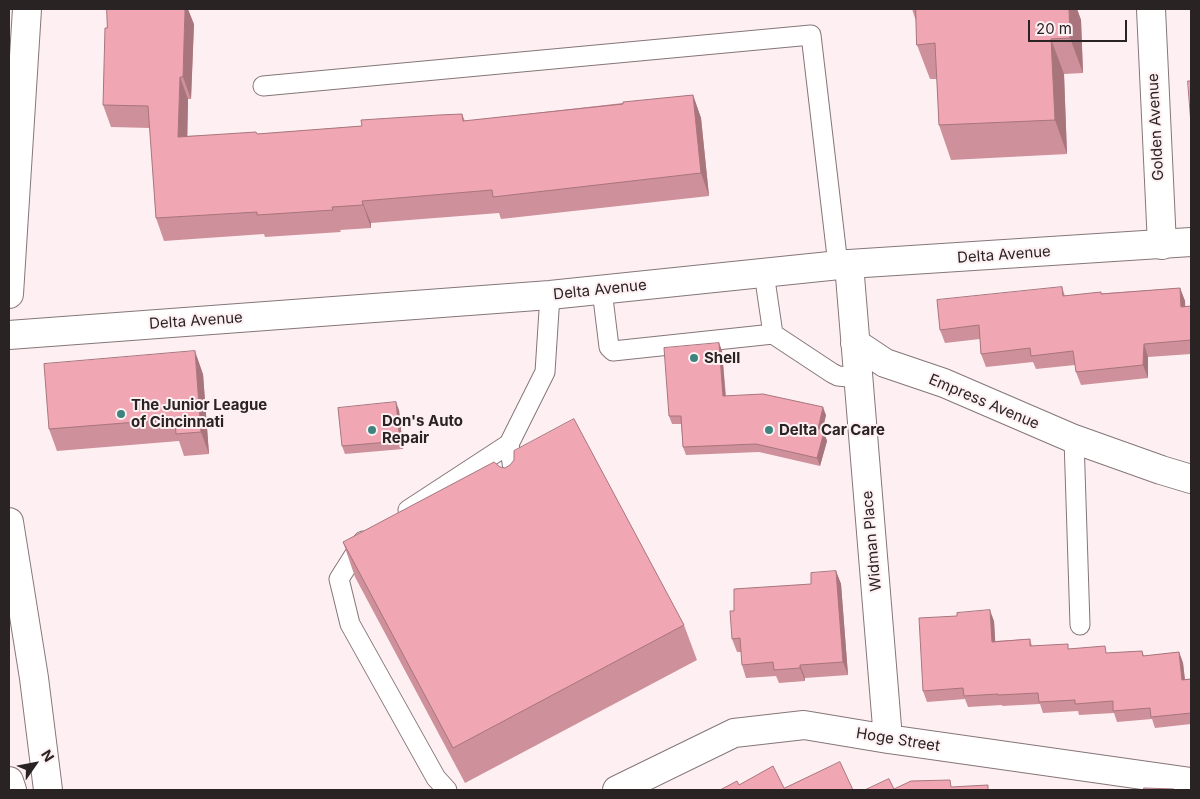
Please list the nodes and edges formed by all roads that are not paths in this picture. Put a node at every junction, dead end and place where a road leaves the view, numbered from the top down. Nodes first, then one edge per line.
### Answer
1 (27, 9) edge
2 (1150, 9) edge
3 (263, 86) dead end
4 (1191, 242) edge
5 (1162, 245) junction
6 (843, 265) junction
7 (764, 273) junction
8 (602, 290) junction
9 (9, 294) edge
10 (550, 295) junction
11 (773, 334) junction
12 (9, 335) edge
13 (855, 343) junction
14 (858, 378) junction
15 (1074, 439) junction
16 (509, 444) junction
17 (1191, 479) edge
18 (516, 491) edge
19 (396, 518) edge
20 (9, 522) edge
21 (380, 529) edge
22 (1080, 625) dead end
23 (888, 739) junction
24 (9, 781) edge
25 (1191, 782) edge
26 (12, 790) edge
27 (48, 790) edge
28 (447, 790) edge
29 (617, 790) edge

1 - 9 main road
2 - 5 main road, Golden Avenue
3 - 6 lane
4 - 5 main road, Delta Avenue
5 - 6 main road, Delta Avenue
6 - 7 main road, Delta Avenue
6 - 13 main road
7 - 8 main road, Delta Avenue
7 - 11 lane
8 - 10 main road, Delta Avenue
8 - 11 lane
10 - 12 main road, Delta Avenue
10 - 16 lane
11 - 14 lane
13 - 14 main road, Widman Place
13 - 15 main road, Empress Avenue
14 - 23 main road, Widman Place
15 - 17 main road, Empress Avenue
15 - 22 lane
16 - 18 lane
16 - 19 lane
20 - 27 main road
21 - 28 lane
23 - 25 main road, Hoge Street
23 - 29 main road, Hoge Street
24 - 26 main road

